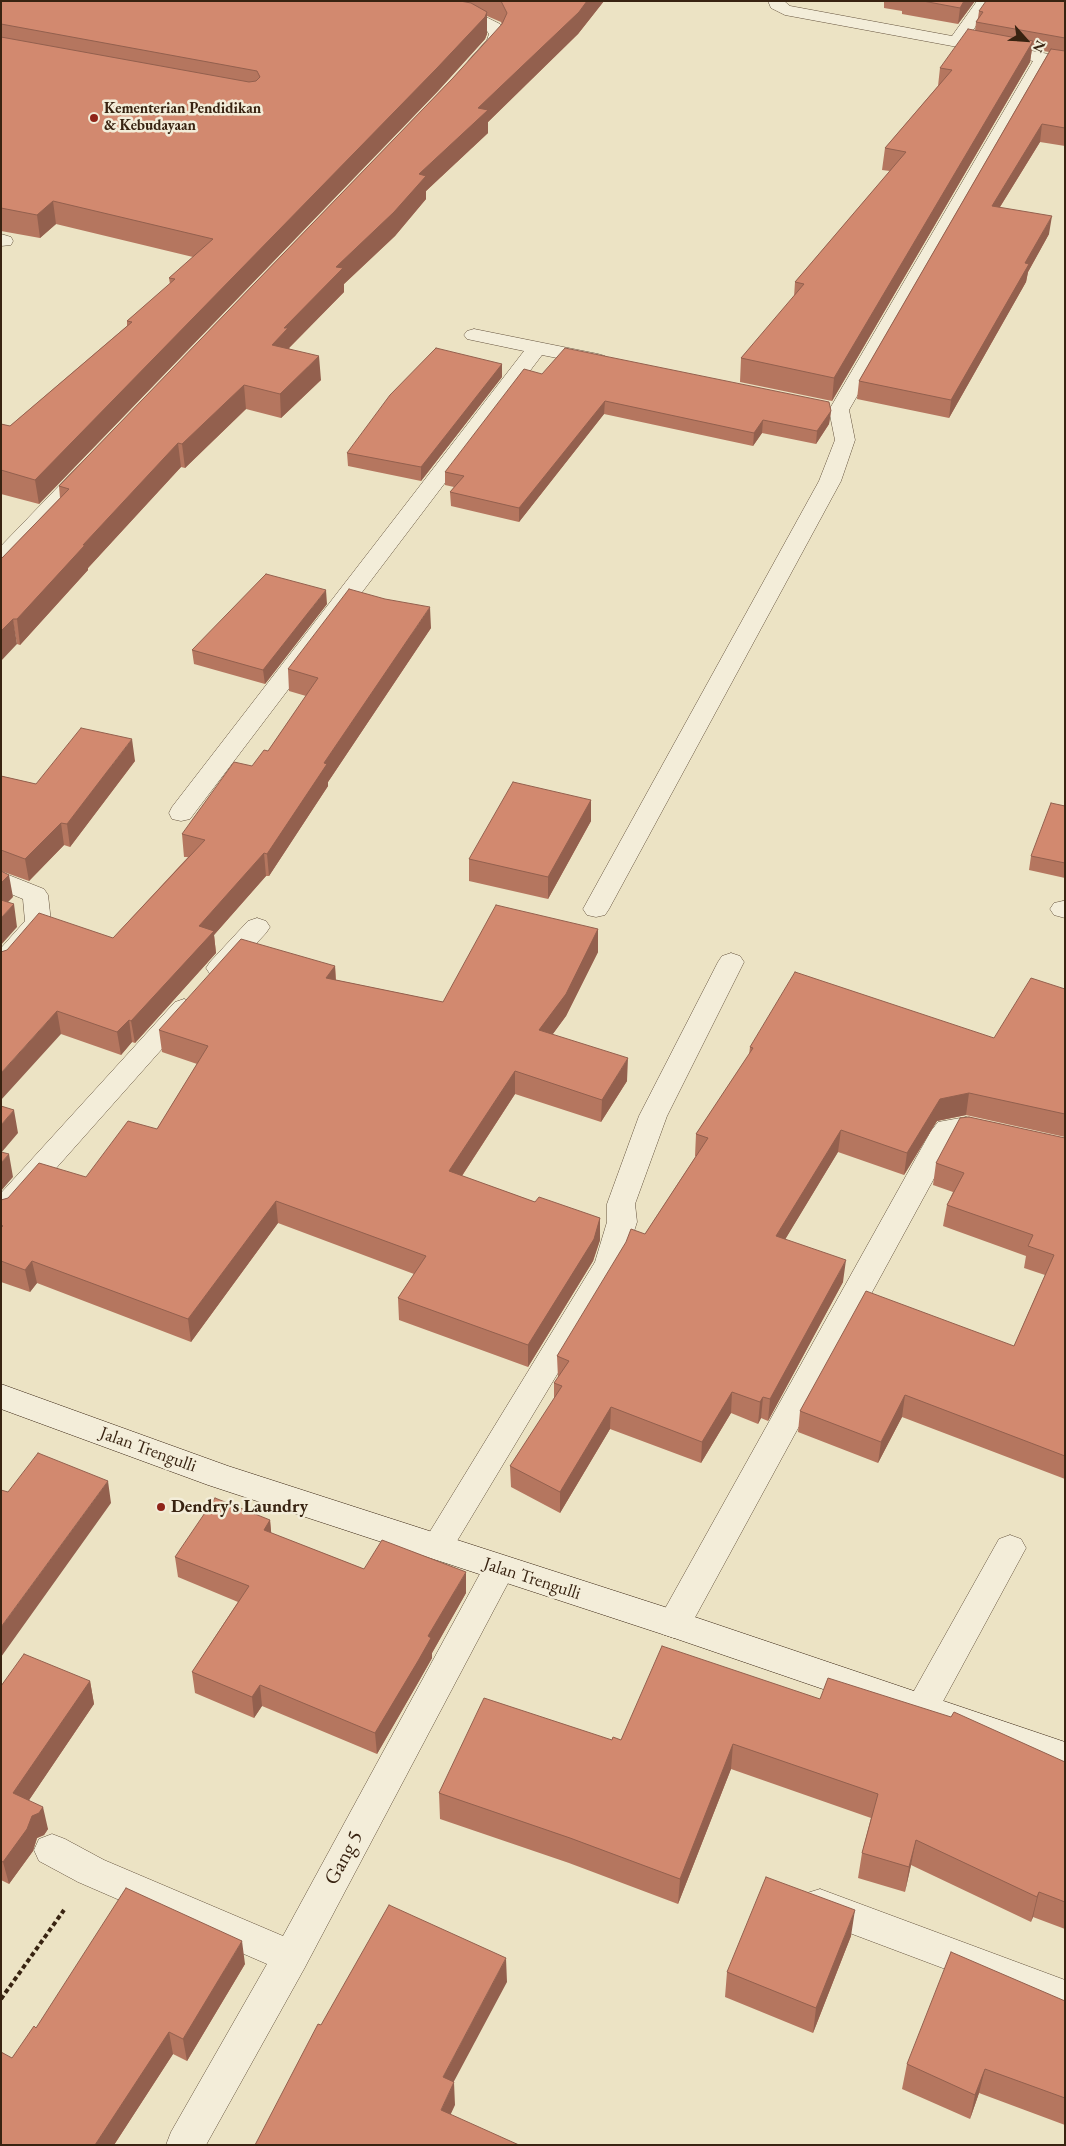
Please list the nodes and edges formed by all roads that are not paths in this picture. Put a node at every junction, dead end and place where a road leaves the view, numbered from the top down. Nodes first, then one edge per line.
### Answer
1 (776, 1) edge
2 (985, 1) edge
3 (438, 13) edge
4 (956, 43) junction
5 (1043, 58) junction
6 (1065, 62) edge
7 (463, 77) edge
8 (474, 335) dead end
9 (538, 347) junction
10 (612, 363) edge
11 (97, 460) edge
12 (1, 559) edge
13 (181, 813) dead end
14 (1, 880) edge
15 (596, 909) dead end
16 (257, 927) dead end
17 (731, 962) dead end
18 (1, 965) edge
19 (1065, 1149) edge
20 (1, 1212) edge
21 (1, 1396) edge
22 (437, 1547) junction
23 (1010, 1548) dead end
24 (500, 1568) junction
25 (674, 1624) junction
26 (922, 1708) junction
27 (1065, 1757) edge
28 (52, 1850) dead end
29 (792, 1895) edge
30 (291, 1957) junction
31 (1065, 1997) edge
32 (184, 2145) edge

1 - 4 street
2 - 4 street
3 - 7 street
4 - 5 street
5 - 6 street
5 - 15 street
8 - 9 street
9 - 10 street
9 - 13 street
11 - 12 street
14 - 18 street
16 - 20 street
17 - 22 street
19 - 25 street
21 - 22 street, Jalan Trengulli
22 - 24 street, Jalan Trengulli
23 - 26 street
24 - 25 street, Jalan Trengulli
24 - 30 street, Gang 5
25 - 26 street, Jalan Trengulli
26 - 27 street, Jalan Trengulli
28 - 30 street
29 - 31 street
30 - 32 street, Gang 5

